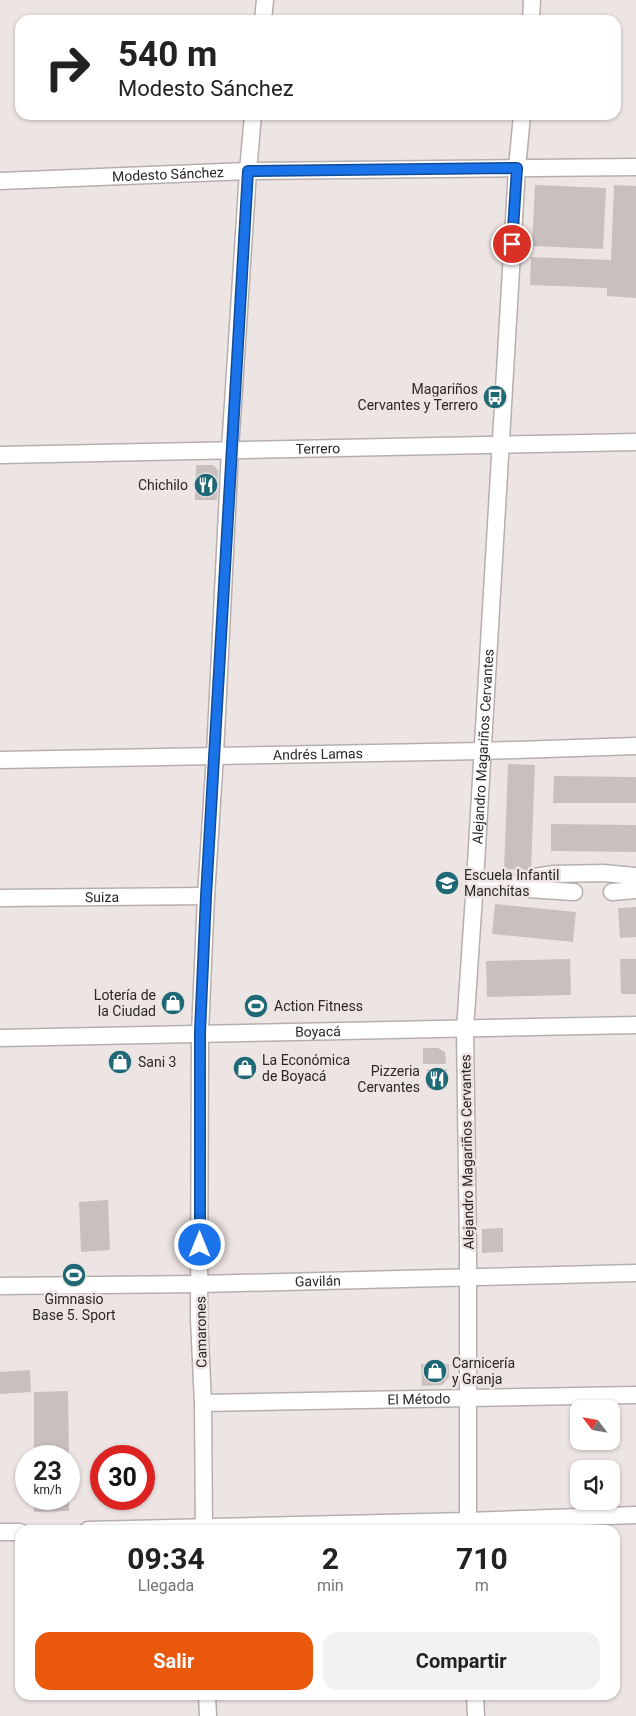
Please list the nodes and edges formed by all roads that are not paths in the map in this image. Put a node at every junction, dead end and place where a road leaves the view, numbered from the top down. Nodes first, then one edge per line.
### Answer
1 (264, 0) edge
2 (532, 0) edge
3 (262, 15) edge
4 (530, 15) edge
5 (253, 120) edge
6 (522, 120) edge
7 (636, 167) edge
8 (517, 168) junction
9 (248, 171) junction
10 (0, 181) edge
11 (636, 442) edge
12 (501, 446) junction
13 (230, 450) junction
14 (0, 456) edge
15 (636, 746) edge
16 (482, 751) junction
17 (215, 755) junction
18 (0, 760) edge
19 (636, 876) edge
20 (475, 881) junction
21 (515, 885) junction
22 (636, 890) edge
23 (574, 892) dead end
24 (612, 892) dead end
25 (206, 896) junction
26 (0, 898) edge
27 (636, 1025) edge
28 (465, 1030) junction
29 (200, 1032) junction
30 (0, 1038) edge
31 (636, 1273) edge
32 (468, 1278) junction
33 (200, 1284) junction
34 (0, 1286) edge
35 (636, 1395) edge
36 (468, 1397) junction
37 (203, 1403) junction
38 (636, 1515) edge
39 (204, 1525) edge
40 (468, 1525) edge
41 (483, 1525) edge
42 (0, 1532) edge
43 (15, 1532) edge
44 (207, 1700) edge
45 (475, 1700) edge
46 (208, 1716) edge
47 (476, 1716) edge

1 - 3 street
2 - 4 street
5 - 9 street, Camarones
6 - 8 street, Alejandro Magariños Cervantes
7 - 8 street, Modesto Sánchez
8 - 9 street, Modesto Sánchez
8 - 12 street, Alejandro Magariños Cervantes
9 - 10 street, Modesto Sánchez
9 - 13 street, Camarones
11 - 12 street, Terrero
12 - 13 street, Terrero
12 - 16 street, Alejandro Magariños Cervantes
13 - 14 street, Terrero
13 - 17 street, Camarones
15 - 16 street, Andrés Lamas
16 - 17 street, Andrés Lamas
16 - 20 street, Alejandro Magariños Cervantes
17 - 18 street, Andrés Lamas
17 - 25 street, Camarones
19 - 21 street
20 - 21 street
20 - 28 street, Alejandro Magariños Cervantes
21 - 23 street
22 - 24 street
25 - 26 street, Suiza
25 - 29 street, Camarones
27 - 28 street, Boyacá
28 - 29 street, Boyacá
28 - 32 street, Alejandro Magariños Cervantes
29 - 30 street, Boyacá
29 - 33 street, Camarones
31 - 32 street, Gavilán
32 - 33 street, Gavilán
32 - 36 street, Alejandro Magariños Cervantes
33 - 34 street, Gavilán
33 - 37 street, Camarones
35 - 36 street, El Método
36 - 37 street, El Método
36 - 40 street, Alejandro Magariños Cervantes
37 - 39 street, Camarones
38 - 41 street
42 - 43 street
44 - 46 street
45 - 47 street

